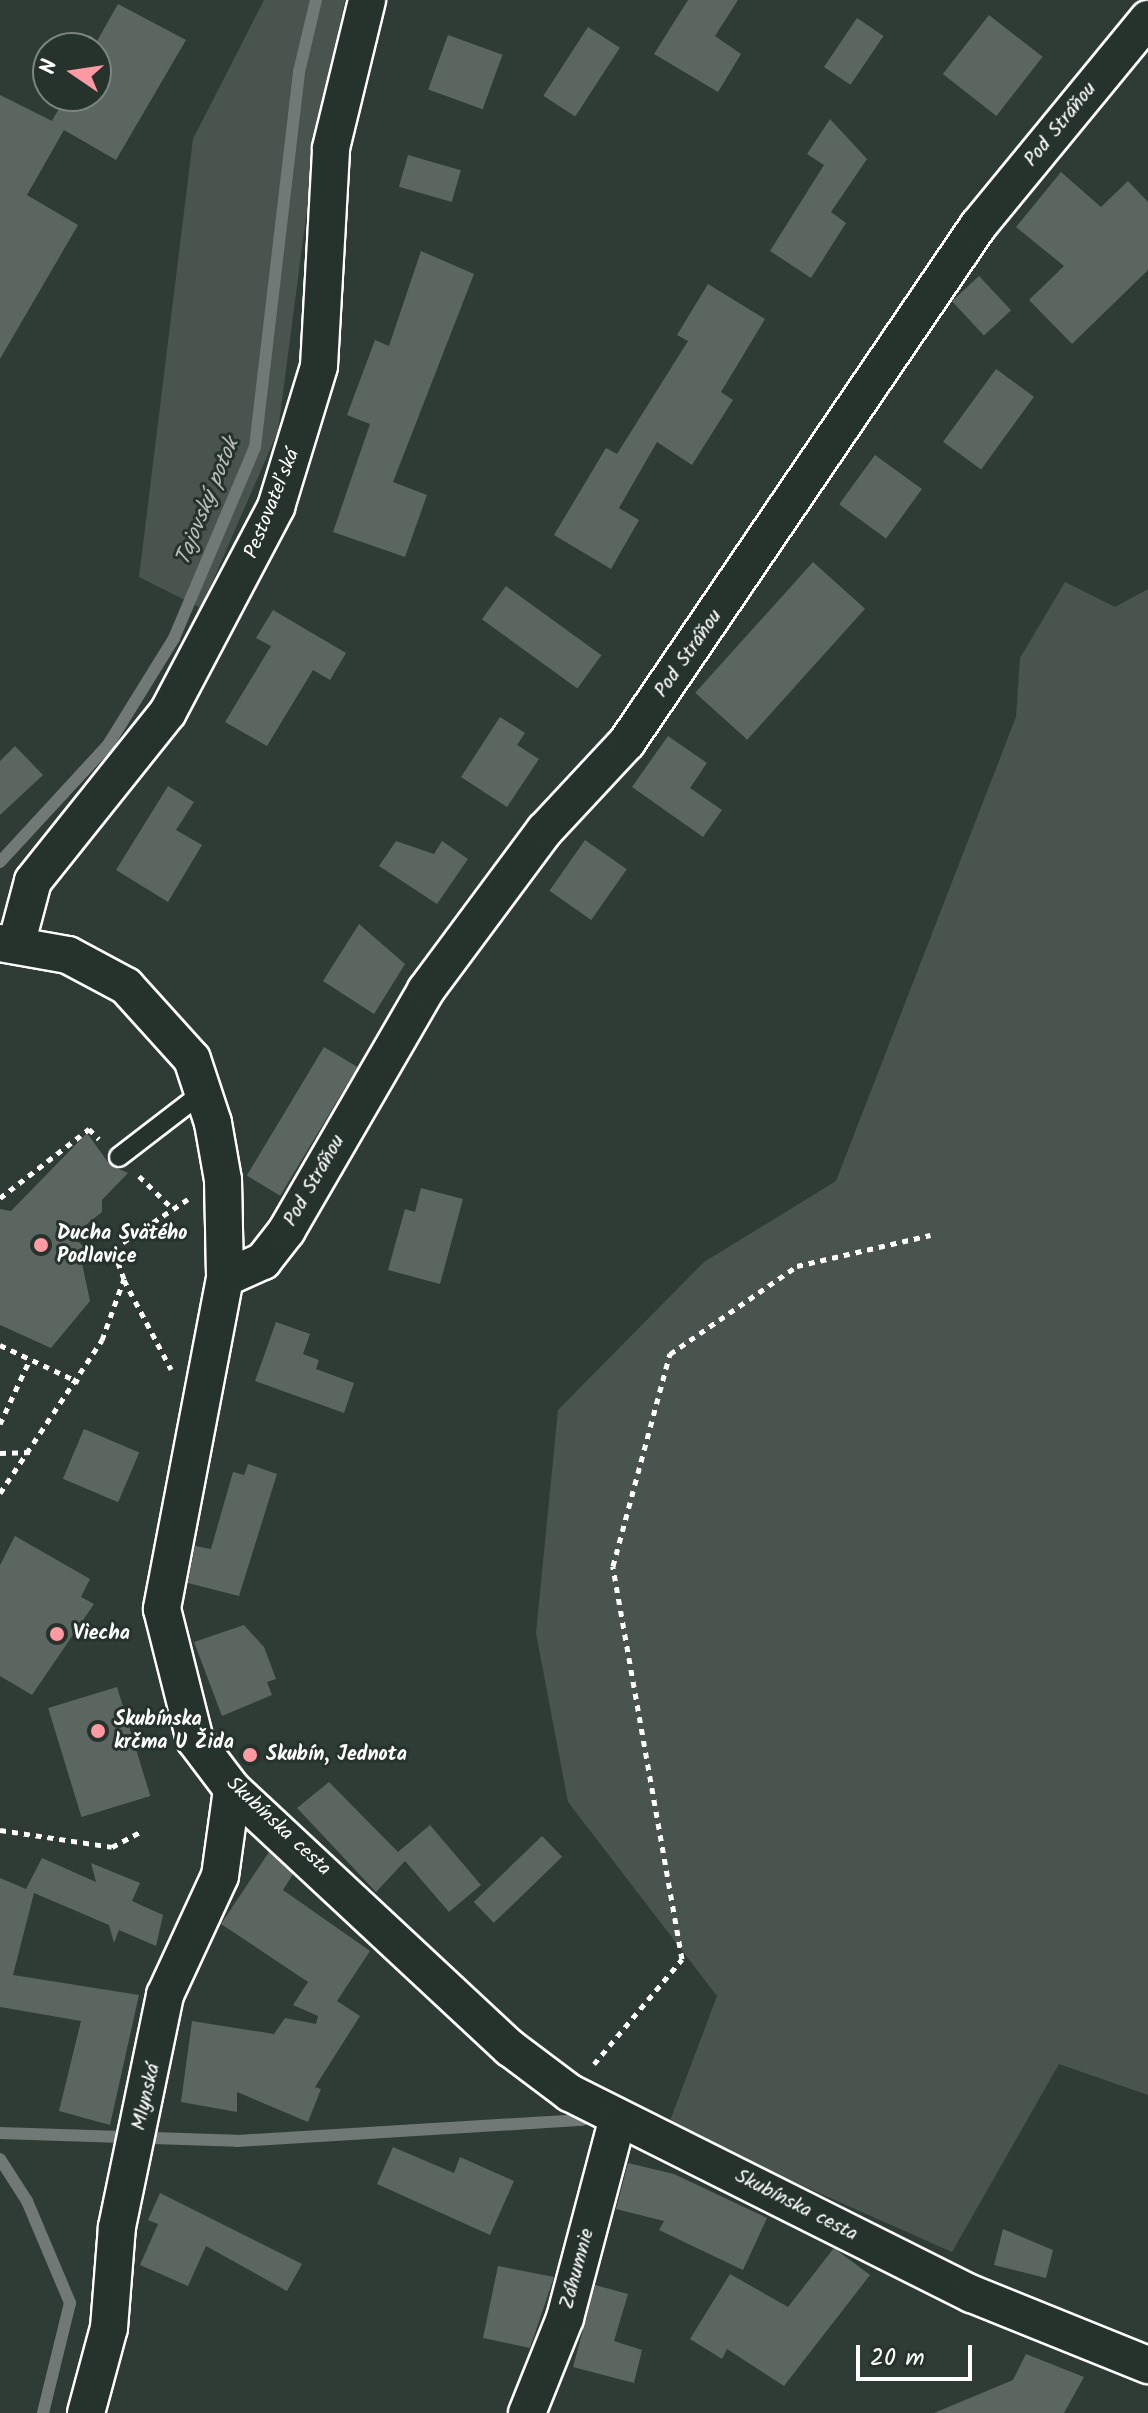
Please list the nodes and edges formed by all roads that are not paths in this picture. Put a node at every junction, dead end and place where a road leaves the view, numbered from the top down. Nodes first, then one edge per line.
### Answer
1 (367, 0) edge
2 (1148, 19) edge
3 (8, 944) edge
4 (202, 1093) junction
5 (119, 1157) road end
6 (225, 1278) junction
7 (232, 1789) junction
8 (617, 2121) junction
9 (1148, 2365) edge
10 (86, 2413) edge
11 (527, 2413) edge

1 - 3 street, Pestovateľská
2 - 6 street, Pod Stráňou
3 - 4 street, Skubínska cesta
4 - 5 lane
4 - 6 street, Skubínska cesta
6 - 7 street, Skubínska cesta
7 - 8 street, Skubínska cesta
7 - 10 street, Mlynská
8 - 9 street, Skubínska cesta
8 - 11 street, Záhumnie

